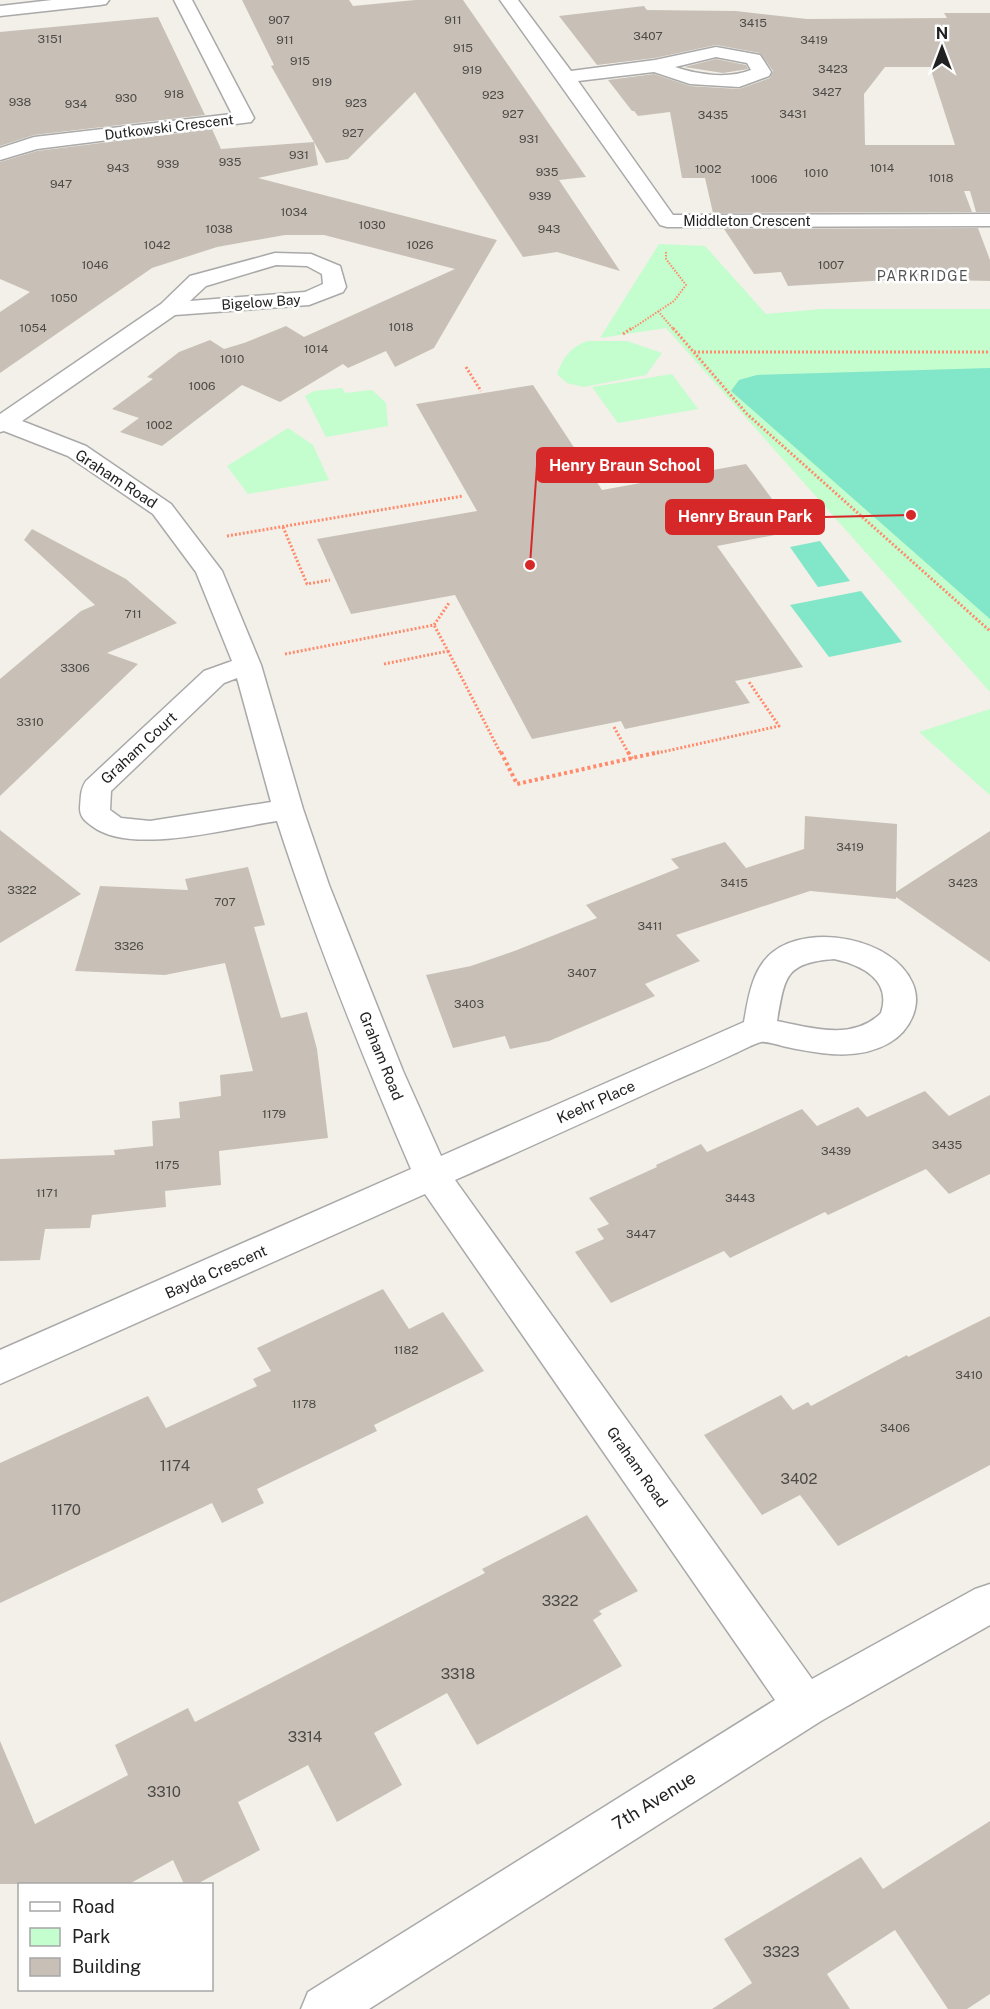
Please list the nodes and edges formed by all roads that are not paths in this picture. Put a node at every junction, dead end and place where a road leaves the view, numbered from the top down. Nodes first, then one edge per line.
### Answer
1 (100, 0) edge
2 (183, 0) edge
3 (509, 0) edge
4 (0, 11) edge
5 (655, 66) dead end
6 (566, 77) junction
7 (0, 154) edge
8 (990, 220) edge
9 (169, 309) junction
10 (1, 422) edge
11 (246, 663) junction
12 (288, 809) junction
13 (759, 1029) dead end
14 (432, 1175) junction
15 (0, 1368) edge
16 (990, 1603) edge
17 (805, 1706) junction
18 (325, 2009) edge

1 - 4 street
2 - 7 street, Dutkowski Crescent
3 - 6 street, Middleton Crescent
5 - 6 street
6 - 8 street, Middleton Crescent
9 - 9 street, Bigelow Bay
9 - 10 street, Bigelow Bay
10 - 11 street, Graham Road
11 - 12 street, Graham Road
11 - 12 street, Graham Court
12 - 14 street, Graham Road
13 - 14 street, Keehr Place
14 - 15 street, Bayda Crescent
14 - 17 street, Graham Road
16 - 17 street, 7th Avenue
17 - 18 street, 7th Avenue

